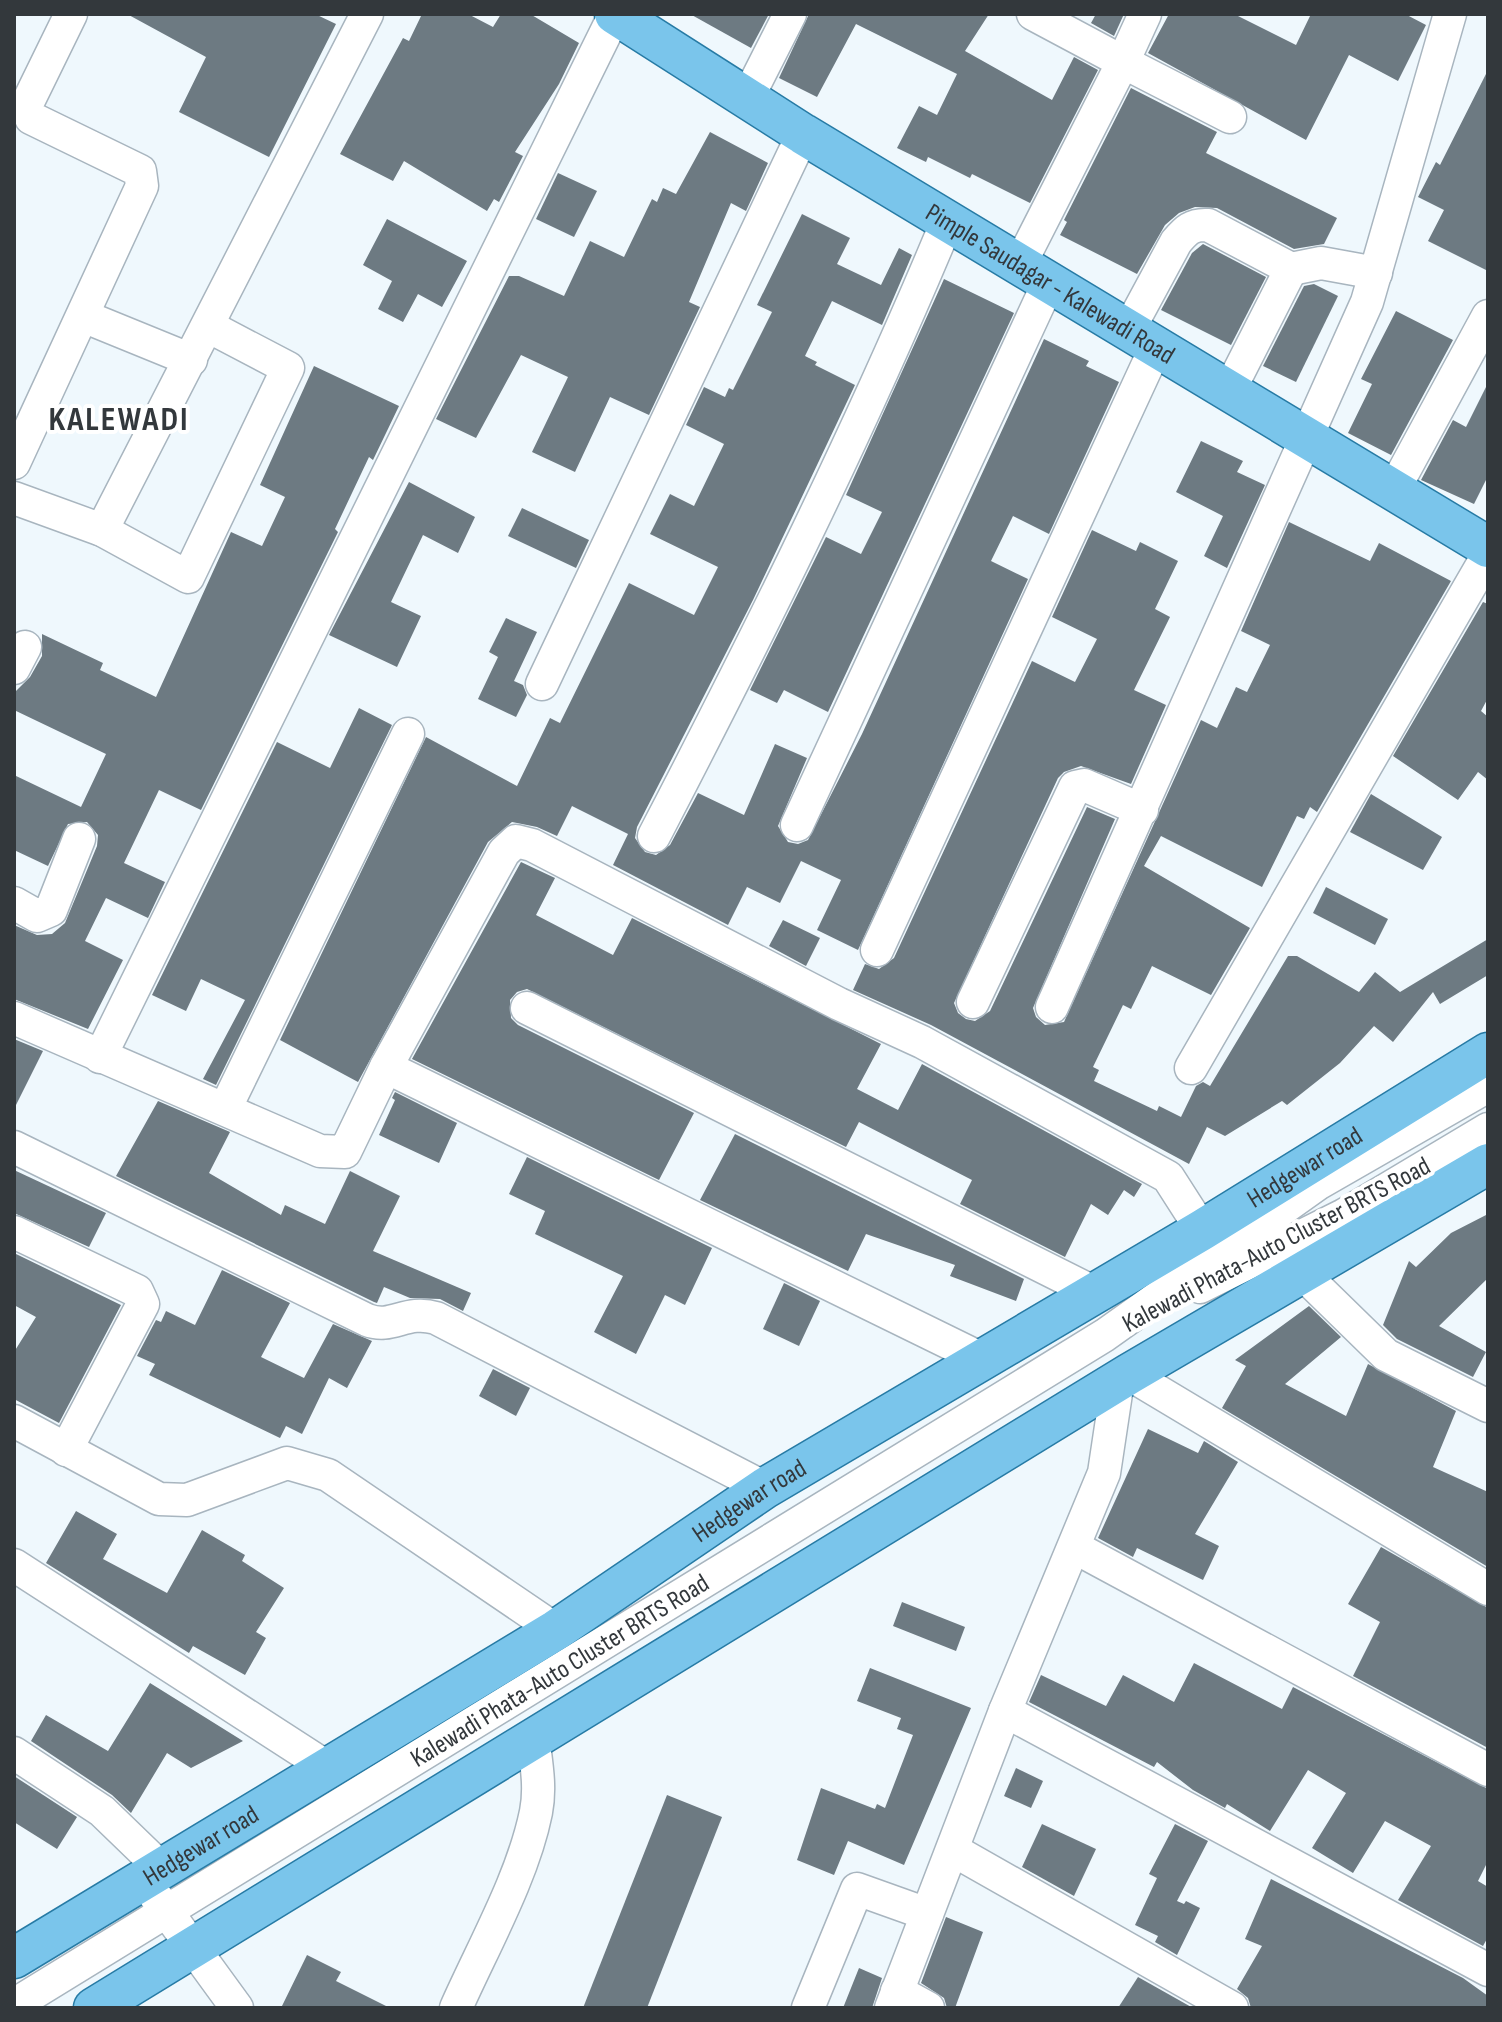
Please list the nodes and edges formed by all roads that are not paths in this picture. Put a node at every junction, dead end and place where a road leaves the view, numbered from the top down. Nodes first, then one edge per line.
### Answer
1 (71, 14) edge
2 (367, 14) edge
3 (615, 14) edge
4 (790, 14) edge
5 (1033, 14) edge
6 (1145, 14) edge
7 (1450, 14) edge
8 (1123, 62) junction
9 (748, 97) junction
10 (1230, 117) dead end
11 (803, 134) junction
12 (947, 222) junction
13 (1291, 269) junction
14 (1376, 273) junction
15 (1034, 275) junction
16 (83, 316) junction
17 (1488, 316) edge
18 (210, 322) junction
19 (1141, 340) junction
20 (191, 360) junction
21 (1228, 393) junction
22 (1306, 440) junction
23 (14, 463) edge
24 (1393, 491) junction
25 (14, 498) edge
26 (102, 530) junction
27 (1488, 547) edge
28 (1488, 555) edge
29 (542, 684) dead end
30 (408, 734) dead end
31 (1142, 810) junction
32 (797, 825) dead end
33 (654, 836) dead end
34 (79, 839) dead end
35 (14, 903) edge
36 (877, 950) dead end
37 (973, 1002) dead end
38 (1052, 1007) dead end
39 (527, 1008) dead end
40 (14, 1018) edge
41 (1488, 1053) edge
42 (100, 1057) junction
43 (386, 1067) junction
44 (1191, 1068) dead end
45 (1488, 1086) edge
46 (225, 1109) junction
47 (1488, 1129) edge
48 (14, 1147) edge
49 (1488, 1164) edge
50 (1202, 1230) junction
51 (14, 1232) edge
52 (1300, 1271) junction
53 (1095, 1293) junction
54 (1105, 1335) junction
55 (980, 1358) junction
56 (1124, 1377) junction
57 (1488, 1406) edge
58 (14, 1421) edge
59 (66, 1450) junction
60 (765, 1488) junction
61 (1076, 1548) junction
62 (14, 1565) edge
63 (1488, 1589) edge
64 (556, 1630) junction
65 (1005, 1711) junction
66 (533, 1737) junction
67 (14, 1753) edge
68 (328, 1768) junction
69 (1488, 1770) edge
70 (953, 1850) junction
71 (158, 1887) junction
72 (927, 1914) junction
73 (192, 1949) junction
74 (14, 1958) edge
75 (1488, 1970) edge
76 (894, 1999) edge
77 (14, 2005) edge
78 (94, 2008) edge
79 (237, 2008) edge
80 (456, 2008) edge
81 (808, 2008) edge
82 (928, 2008) edge
83 (1232, 2008) edge

1 - 16 street
2 - 18 street
3 - 9 main road, Pimple Saudagar - Kalewadi Road
3 - 42 street
4 - 9 street
5 - 8 street
6 - 8 street
7 - 14 street
8 - 10 street
8 - 15 street
9 - 11 main road, Pimple Saudagar - Kalewadi Road
11 - 12 main road, Pimple Saudagar - Kalewadi Road
11 - 29 street
12 - 15 main road, Pimple Saudagar - Kalewadi Road
12 - 33 street
13 - 14 street
13 - 19 street
13 - 21 street
14 - 22 street
15 - 19 main road, Pimple Saudagar - Kalewadi Road
15 - 32 street
16 - 20 street
16 - 23 street
17 - 24 street
18 - 20 street
18 - 26 street
19 - 21 main road, Pimple Saudagar - Kalewadi Road
19 - 36 street
20 - 26 street
21 - 22 main road, Pimple Saudagar - Kalewadi Road
22 - 24 main road, Pimple Saudagar - Kalewadi Road
22 - 31 street
24 - 27 main road, Pimple Saudagar - Kalewadi Road
25 - 26 street
28 - 44 street
30 - 46 street
31 - 37 street
31 - 38 street
34 - 35 street
39 - 53 street
40 - 42 street
41 - 50 main road, Hedgewar road
42 - 46 street
43 - 46 street
43 - 50 street
43 - 55 street
45 - 54 street, Kalewadi Phata-Auto Cluster BRTS Road
47 - 54 street, Kalewadi Phata-Auto Cluster BRTS Road
48 - 60 street
49 - 52 main road
50 - 53 main road, Hedgewar road
51 - 59 street
52 - 56 main road
52 - 57 street
53 - 55 main road, Hedgewar road
54 - 71 street, Kalewadi Phata-Auto Cluster BRTS Road
55 - 60 main road, Hedgewar road
56 - 61 street
56 - 63 street
56 - 66 main road
58 - 59 street
59 - 64 street
60 - 64 main road, Hedgewar road
61 - 65 street
61 - 69 street
62 - 68 street
64 - 68 main road, Hedgewar road
65 - 70 street
65 - 75 street
66 - 73 main road
66 - 80 street
67 - 71 street
68 - 71 main road, Hedgewar road
70 - 72 street
70 - 83 street
71 - 73 street
71 - 74 main road, Hedgewar road
71 - 77 street, Kalewadi Phata-Auto Cluster BRTS Road
72 - 76 street
72 - 81 street
73 - 78 main road
73 - 79 street
76 - 82 street

